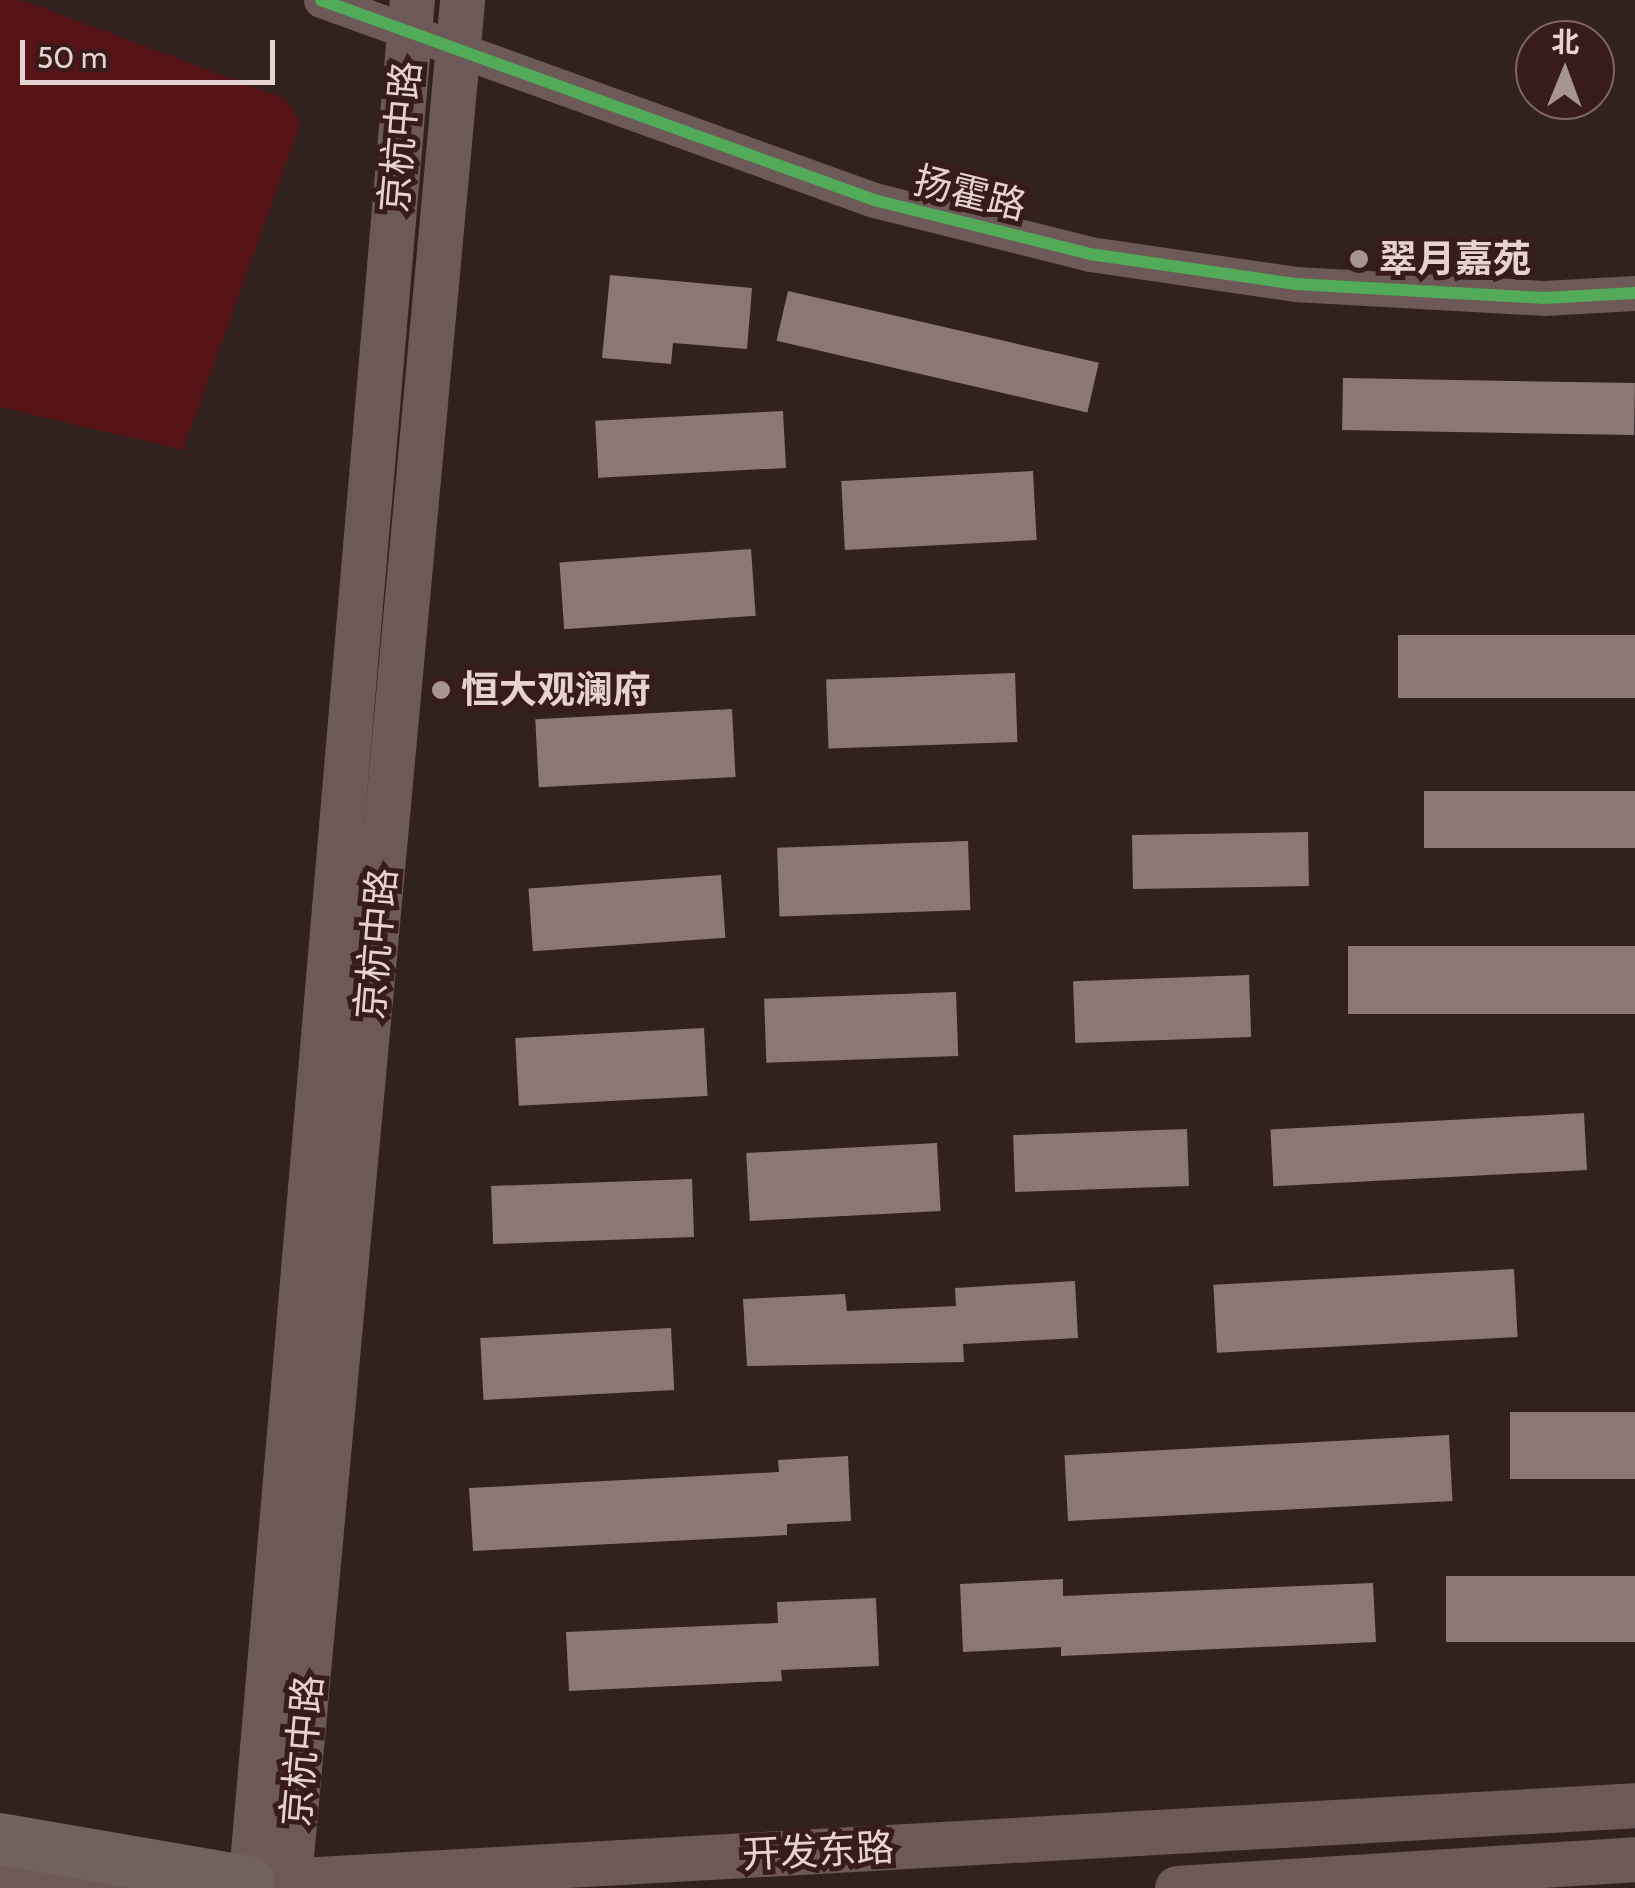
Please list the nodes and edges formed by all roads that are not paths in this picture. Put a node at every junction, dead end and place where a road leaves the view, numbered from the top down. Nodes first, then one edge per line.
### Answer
1 (321, 0) edge
2 (462, 0) edge
3 (410, 16) edge
4 (457, 50) junction
5 (1635, 292) edge
6 (1635, 1804) edge
7 (0, 1839) edge
8 (1635, 1859) edge
9 (0, 1874) edge
10 (269, 1885) edge
11 (1177, 1888) edge

1 - 3 street, 扬霍路
2 - 4 main road, 京杭中路
3 - 4 street, 扬霍路
3 - 10 main road, 京杭中路
4 - 5 street, 扬霍路
4 - 10 main road, 京杭中路
6 - 10 main road, 开发东路
7 - 10 highway
8 - 11 main road
9 - 10 main road, 开发东路

